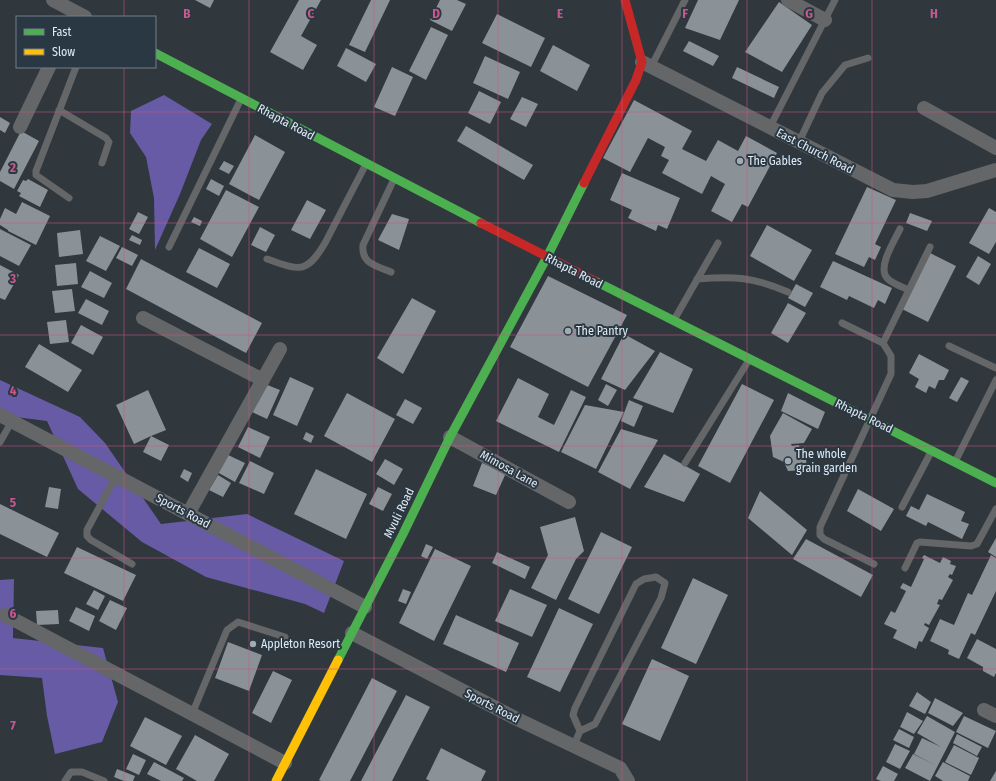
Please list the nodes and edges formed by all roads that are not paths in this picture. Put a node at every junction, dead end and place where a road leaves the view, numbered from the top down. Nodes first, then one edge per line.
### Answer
1 (53, 0) edge
2 (625, 0) edge
3 (685, 0) edge
4 (788, 0) edge
5 (835, 0) edge
6 (78, 15) edge
7 (825, 20) junction
8 (156, 54) edge
9 (868, 58) dead end
10 (646, 65) junction
11 (49, 68) edge
12 (76, 68) edge
13 (241, 98) junction
14 (924, 108) dead end
15 (59, 110) junction
16 (20, 127) dead end
17 (770, 127) junction
18 (798, 142) junction
19 (996, 148) edge
20 (102, 163) dead end
21 (366, 164) junction
22 (996, 170) edge
23 (394, 179) junction
24 (69, 198) dead end
25 (900, 228) dead end
26 (718, 243) dead end
27 (169, 247) dead end
28 (930, 247) dead end
29 (547, 258) junction
30 (267, 260) dead end
31 (391, 272) dead end
32 (697, 279) junction
33 (909, 290) junction
34 (788, 292) dead end
35 (143, 318) dead end
36 (673, 322) junction
37 (842, 323) dead end
38 (882, 343) junction
39 (949, 346) dead end
40 (280, 349) dead end
41 (749, 360) junction
42 (996, 368) edge
43 (263, 380) junction
44 (996, 380) edge
45 (6, 418) edge
46 (870, 420) junction
47 (450, 437) junction
48 (0, 442) edge
49 (932, 450) junction
50 (955, 462) junction
51 (685, 463) dead end
52 (116, 476) junction
53 (996, 483) edge
54 (569, 502) dead end
55 (902, 507) dead end
56 (996, 509) edge
57 (188, 514) junction
58 (132, 564) dead end
59 (874, 564) dead end
60 (905, 568) dead end
61 (365, 607) junction
62 (5, 616) dead end
63 (352, 633) junction
64 (286, 637) dead end
65 (192, 714) junction
66 (580, 731) junction
67 (574, 745) junction
68 (285, 763) junction
69 (65, 781) edge
70 (104, 781) edge
71 (276, 781) edge
72 (628, 781) edge

1 - 6 street
2 - 10 street
3 - 10 lane
4 - 7 street
5 - 7 lane
7 - 17 lane
8 - 13 street, Rhapta Road
9 - 18 lane
10 - 17 street, East Church Road
10 - 29 street
11 - 16 street
12 - 15 lane
13 - 21 street, Rhapta Road
13 - 27 lane
14 - 19 street
15 - 20 lane
15 - 24 lane
17 - 18 street, East Church Road
18 - 22 street, East Church Road
21 - 23 street, Rhapta Road
21 - 30 lane
23 - 29 street, Rhapta Road
23 - 31 lane
25 - 33 lane
26 - 32 lane
28 - 33 lane
29 - 36 street, Rhapta Road
29 - 47 street, Mvuli Road
32 - 34 lane
32 - 36 lane
33 - 38 lane
35 - 43 street
36 - 41 street, Rhapta Road
37 - 38 lane
38 - 46 lane
39 - 42 lane
40 - 43 street
41 - 46 street, Rhapta Road
41 - 51 lane
43 - 57 street
44 - 50 lane
45 - 48 lane
45 - 52 street, Sports Road
46 - 49 street, Rhapta Road
46 - 59 lane
47 - 54 street, Mimosa Lane
47 - 61 street, Mvuli Road
49 - 50 street, Rhapta Road
49 - 55 lane
50 - 53 street, Rhapta Road
52 - 57 street, Sports Road
52 - 58 lane
56 - 60 lane
57 - 61 street, Sports Road
61 - 63 street, Mvuli Road
62 - 65 street
63 - 67 street, Sports Road
63 - 68 street, Mvuli Road
64 - 65 lane
65 - 68 street
66 - 66 lane
66 - 67 lane
67 - 72 street, Sports Road
68 - 71 street, Mvuli Road
69 - 70 lane

